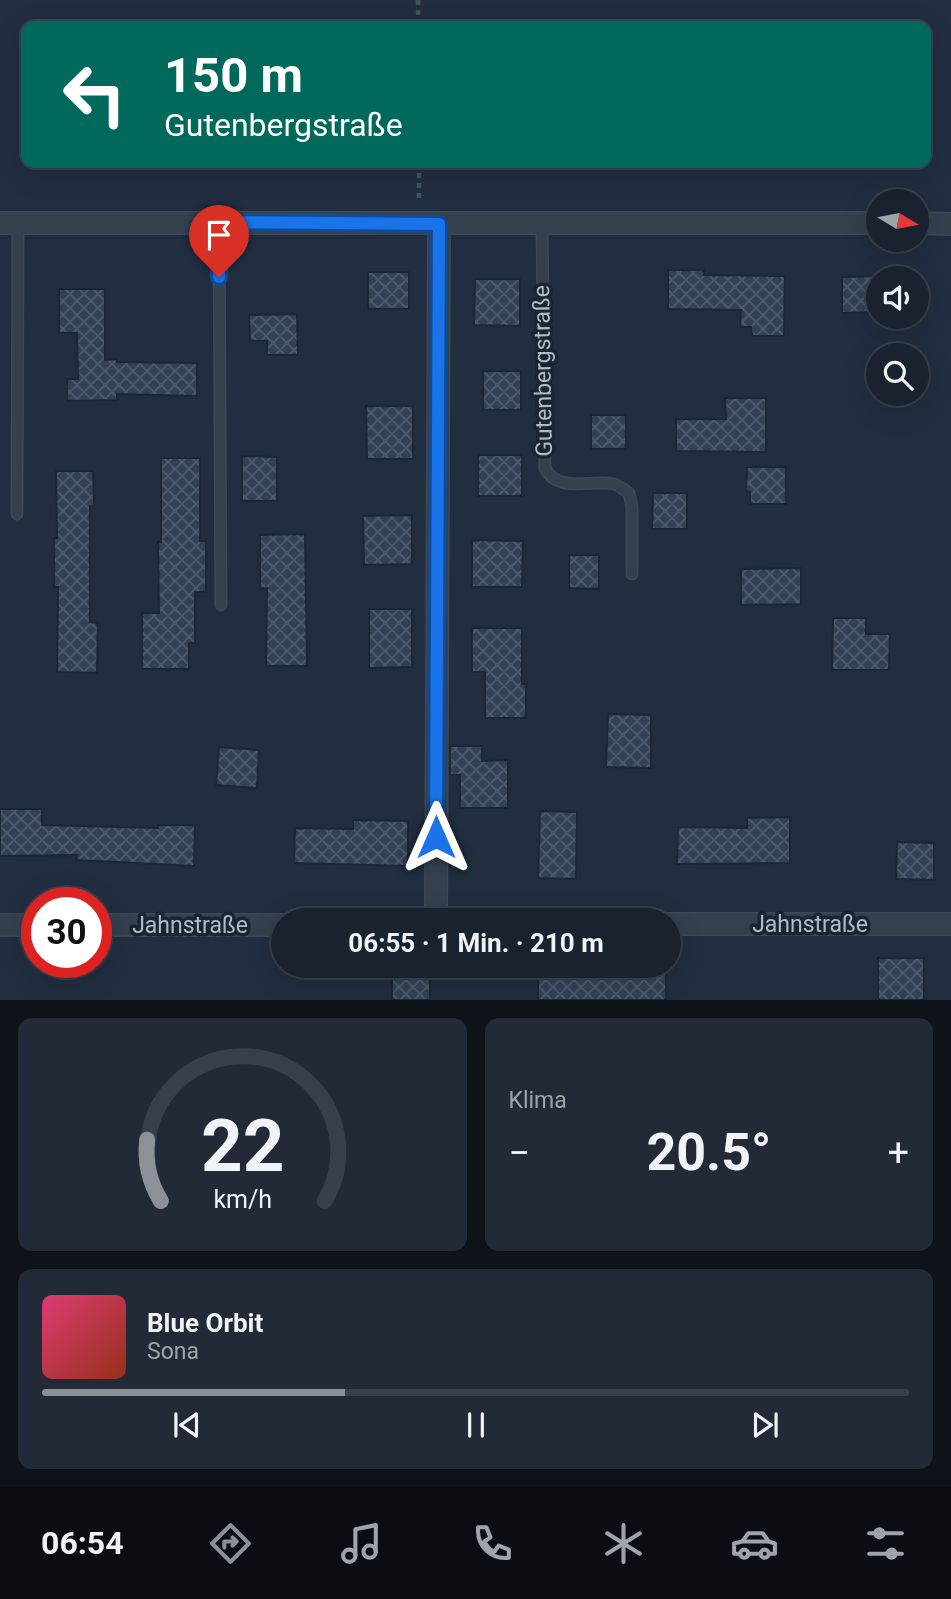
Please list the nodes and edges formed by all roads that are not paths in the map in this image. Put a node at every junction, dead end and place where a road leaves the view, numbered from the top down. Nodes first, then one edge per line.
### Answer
1 (219, 222) junction
2 (9, 223) edge
3 (866, 223) edge
4 (929, 223) edge
5 (951, 223) edge
6 (429, 224) junction
7 (542, 224) junction
8 (17, 513) dead end
9 (632, 573) dead end
10 (221, 605) dead end
11 (436, 908) edge
12 (681, 924) edge
13 (951, 924) edge
14 (0, 925) edge
15 (21, 925) edge
16 (112, 925) edge
17 (271, 925) edge

1 - 2 street
1 - 6 street
1 - 10 lane
2 - 8 lane
3 - 7 street
4 - 5 street
6 - 7 street
6 - 11 street
7 - 9 lane, Gutenbergstraße
12 - 13 street, Jahnstraße
14 - 15 street
16 - 17 street, Jahnstraße

